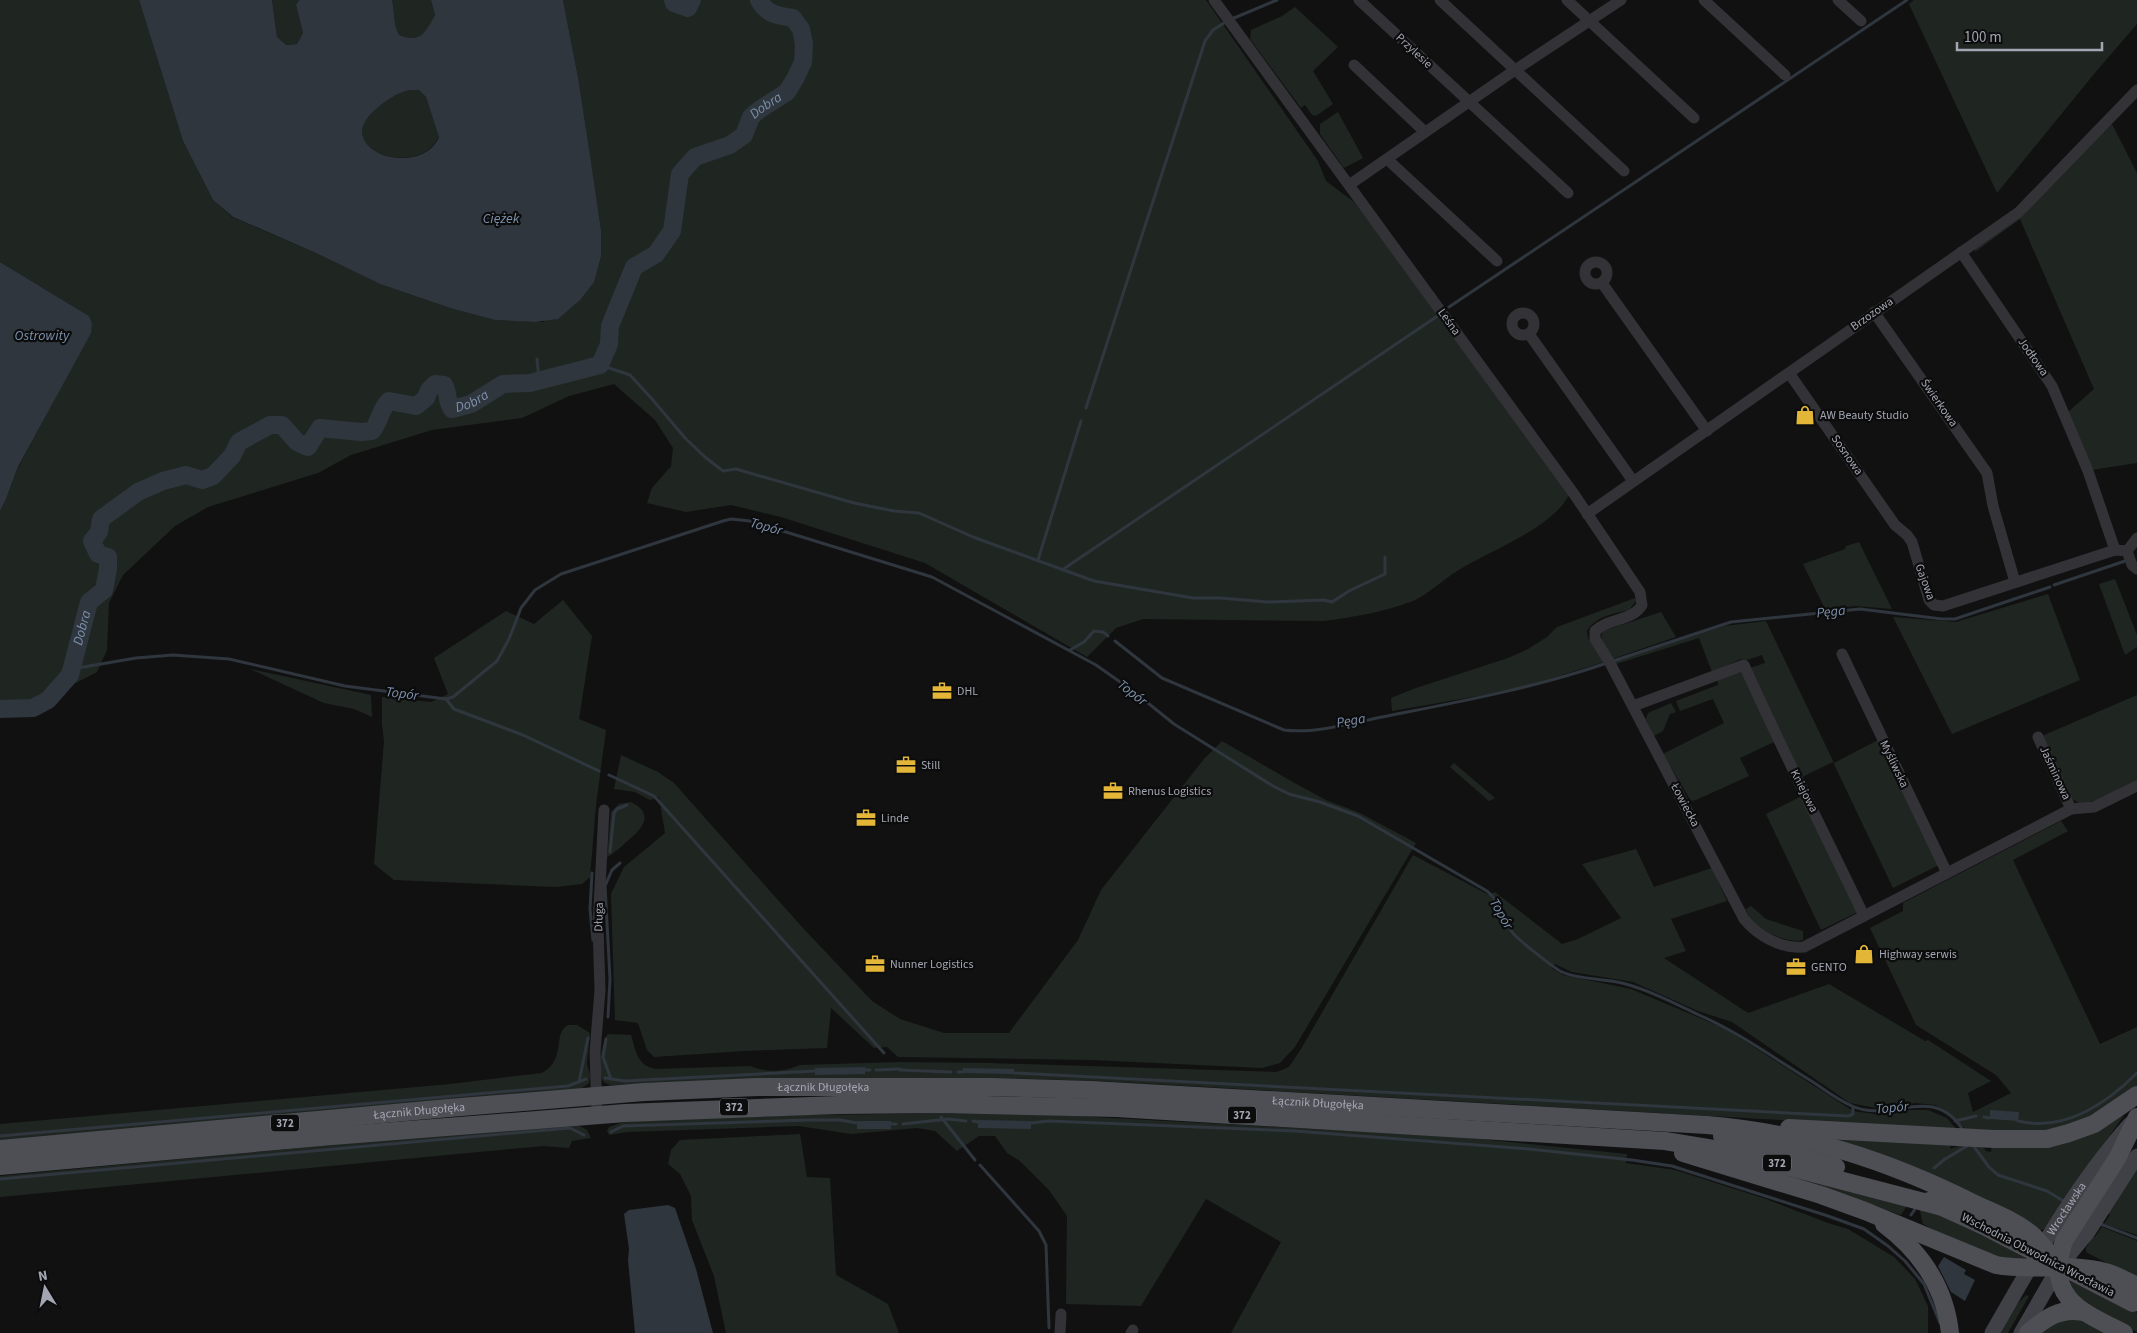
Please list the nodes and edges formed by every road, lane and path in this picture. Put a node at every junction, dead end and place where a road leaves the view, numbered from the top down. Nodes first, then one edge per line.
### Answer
1 (1214, 0) edge
2 (1359, 0) edge
3 (1440, 0) edge
4 (1567, 0) edge
5 (1621, 0) edge
6 (1704, 0) edge
7 (1838, 0) edge
8 (1589, 21) junction
9 (1861, 21) dead end
10 (1354, 66) dead end
11 (1515, 70) junction
12 (1785, 75) dead end
13 (2137, 90) edge
14 (1469, 102) junction
15 (1694, 118) dead end
16 (1425, 132) junction
17 (1387, 159) junction
18 (1624, 170) dead end
19 (1349, 185) junction
20 (1568, 193) dead end
21 (1961, 252) junction
22 (1497, 260) dead end
23 (1602, 283) dead end
24 (1874, 312) junction
25 (1529, 334) dead end
26 (1789, 373) junction
27 (1707, 431) junction
28 (1633, 481) junction
29 (1587, 514) junction
30 (1907, 535) joint
31 (2137, 538) edge
32 (2115, 550) junction
33 (2131, 559) edge
34 (2015, 582) junction
35 (1595, 631) joint
36 (1842, 654) dead end
37 (1633, 706) junction
38 (2038, 737) dead end
39 (2137, 786) edge
40 (2071, 809) junction
41 (604, 810) dead end
42 (1947, 873) junction
43 (1864, 916) junction
44 (2137, 1095) edge
45 (596, 1096) junction
46 (597, 1115) junction
47 (2137, 1117) edge
48 (1650, 1122) junction
49 (1732, 1127) junction
50 (1612, 1139) junction
51 (0, 1149) edge
52 (2137, 1156) edge
53 (0, 1166) edge
54 (2089, 1201) junction
55 (1939, 1206) junction
56 (1865, 1211) junction
57 (2074, 1225) junction
58 (2043, 1247) junction
59 (2059, 1267) junction
60 (2030, 1268) junction
61 (2136, 1298) edge
62 (2083, 1312) junction
63 (1061, 1314) dead end
64 (1060, 1333) edge
65 (1950, 1333) edge
66 (1992, 1333) edge
67 (2021, 1333) edge
68 (2028, 1333) edge
69 (2124, 1333) edge

1 - 19 street, Leśna
2 - 14 street, Przylesie
3 - 11 street
4 - 8 street
5 - 8 street
6 - 12 street
7 - 9 street
8 - 11 street
8 - 15 street
10 - 16 street
11 - 14 street
11 - 18 street
13 - 21 street, Brzozowa
14 - 16 street
14 - 20 street, Przylesie
16 - 17 street
17 - 19 street
17 - 22 street
19 - 29 street, Leśna
21 - 24 street, Brzozowa
21 - 32 street, Jodłowa
23 - 27 street
24 - 26 street, Brzozowa
24 - 34 street, Świerkowa
25 - 28 street
26 - 27 street, Brzozowa
26 - 30 street, Sosnowa
27 - 28 street, Brzozowa
28 - 29 street, Brzozowa
29 - 35 street, Leśna
30 - 34 street, Gajowa
31 - 33 street, Gajowa
32 - 33 street, Gajowa
32 - 34 street, Gajowa
35 - 37 street, Łowiecka
36 - 42 street, Myśliwska
37 - 43 street, Łowiecka
37 - 43 street, Kniejowa
38 - 40 street, Jaśminowa
39 - 40 street
40 - 42 street
41 - 45 street, Długa
42 - 43 street
44 - 49 main road
45 - 46 street, Długa
45 - 48 main road, Łącznik Długołęka / 372
45 - 51 main road, Łącznik Długołęka / 372
46 - 50 main road, Łącznik Długołęka / 372
46 - 53 main road, Łącznik Długołęka / 372
47 - 54 main road
48 - 49 main road
48 - 55 main road, Wschodnia Obwodnica Wrocławia / 372
49 - 58 main road
50 - 55 main road, Wschodnia Obwodnica Wrocławia / 372
50 - 56 main road
52 - 54 main road
54 - 57 main road
55 - 61 main road, Wschodnia Obwodnica Wrocławia / 372, bridge
56 - 60 main road
56 - 65 main road
57 - 58 main road, Wrocławska
57 - 59 main road
58 - 59 main road
58 - 60 main road, Wrocławska
59 - 60 main road
59 - 61 main road
59 - 62 main road
59 - 67 main road
60 - 66 main road, Wrocławska
62 - 68 main road
62 - 69 main road
63 - 64 street

